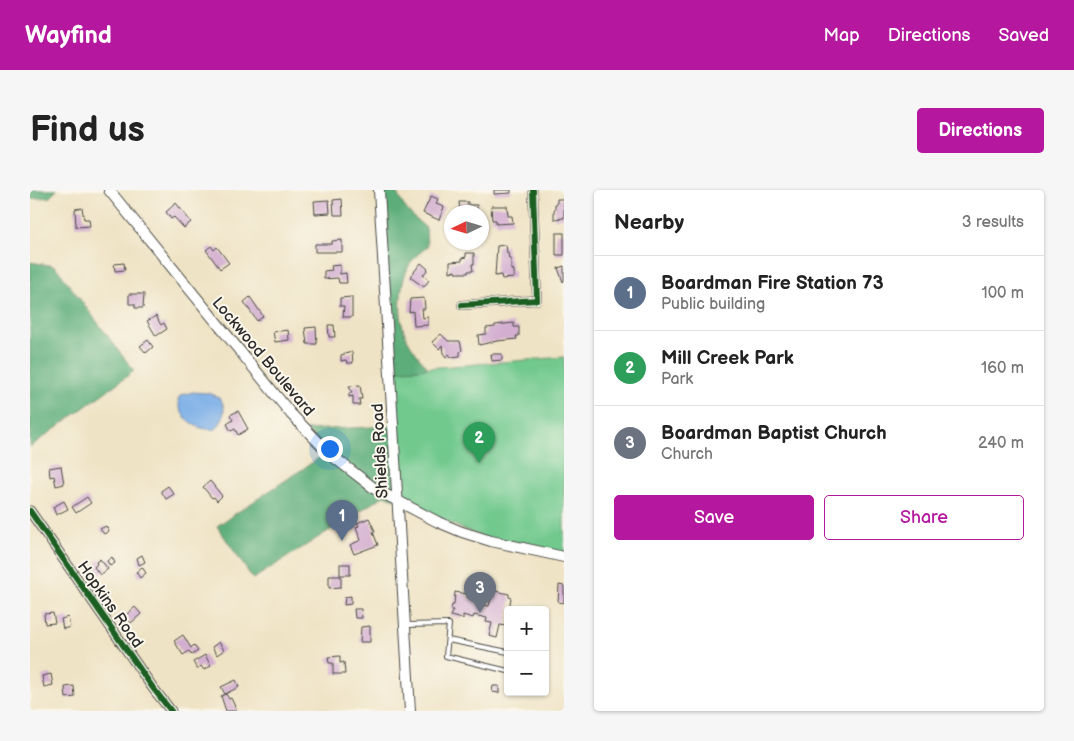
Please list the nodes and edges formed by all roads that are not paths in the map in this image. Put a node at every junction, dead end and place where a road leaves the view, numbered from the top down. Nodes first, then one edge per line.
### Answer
1 (109, 190) edge
2 (379, 190) edge
3 (533, 190) edge
4 (462, 306) dead end
5 (397, 500) junction
6 (30, 511) edge
7 (564, 557) edge
8 (405, 625) junction
9 (448, 640) junction
10 (504, 651) edge
11 (504, 670) edge
12 (171, 711) edge
13 (410, 711) edge

1 - 5 main road, Lockwood Boulevard
2 - 5 main road, Shields Road
3 - 4 street
5 - 7 main road, Lockwood Boulevard
5 - 8 main road, Shields Road
6 - 12 street, Hopkins Road
8 - 9 lane
8 - 13 main road, Shields Road
9 - 10 lane
9 - 11 lane

